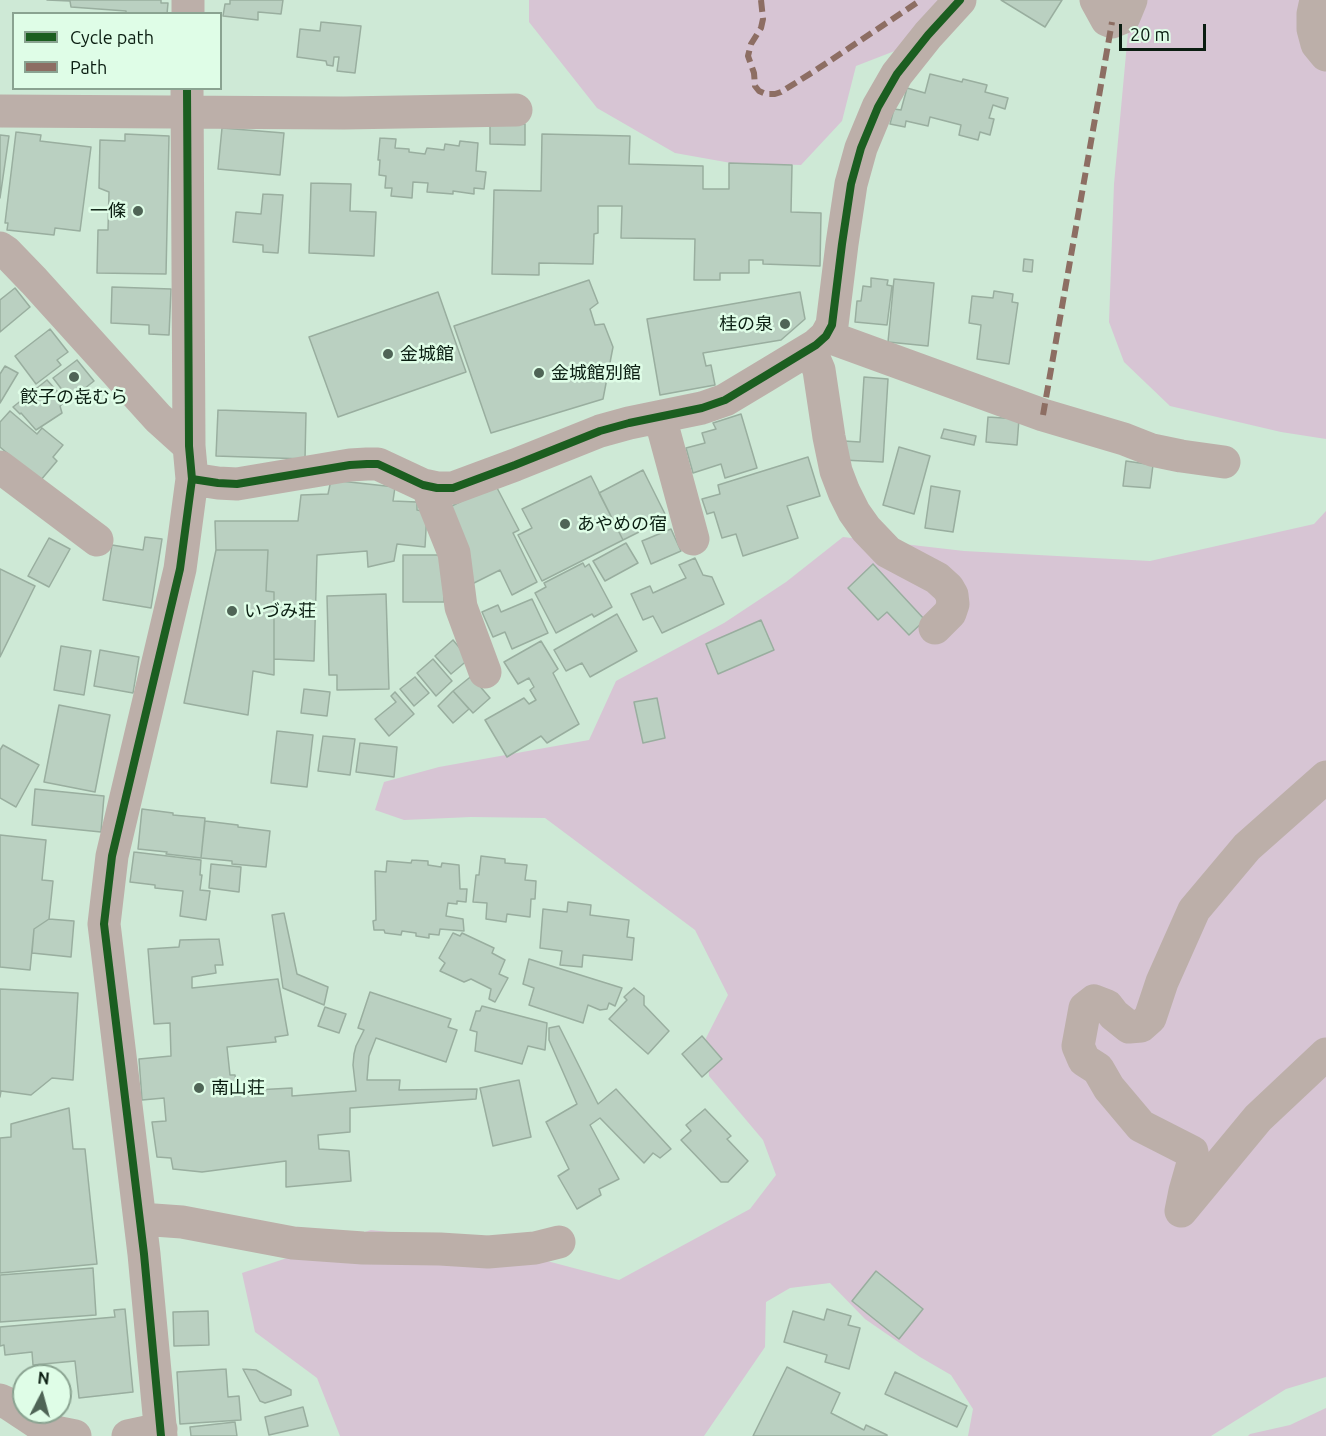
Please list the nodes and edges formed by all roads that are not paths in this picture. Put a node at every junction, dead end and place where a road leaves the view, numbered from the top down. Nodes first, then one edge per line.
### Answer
1 (960, 0) edge
2 (1096, 0) edge
3 (1131, 0) edge
4 (1316, 0) edge
5 (1326, 56) edge
6 (187, 100) edge
7 (516, 110) dead end
8 (0, 111) edge
9 (0, 248) edge
10 (818, 342) junction
11 (660, 417) junction
12 (189, 446) junction
13 (1224, 462) dead end
14 (0, 467) edge
15 (192, 479) junction
16 (427, 486) junction
17 (693, 538) dead end
18 (97, 540) dead end
19 (935, 628) dead end
20 (484, 672) dead end
21 (1326, 777) edge
22 (1326, 1054) edge
23 (140, 1219) junction
24 (559, 1242) dead end
25 (0, 1400) edge
26 (161, 1433) edge
27 (75, 1436) edge
28 (128, 1436) edge

1 - 10 street
2 - 3 street
4 - 5 street
6 - 7 street
6 - 8 street
6 - 12 street
9 - 12 street
10 - 11 street
10 - 13 street
10 - 19 street
11 - 16 street
11 - 17 street
12 - 15 street
14 - 18 street
15 - 16 street
15 - 23 street
16 - 20 street
21 - 22 street
23 - 24 street
23 - 26 street
25 - 27 street
26 - 28 street

